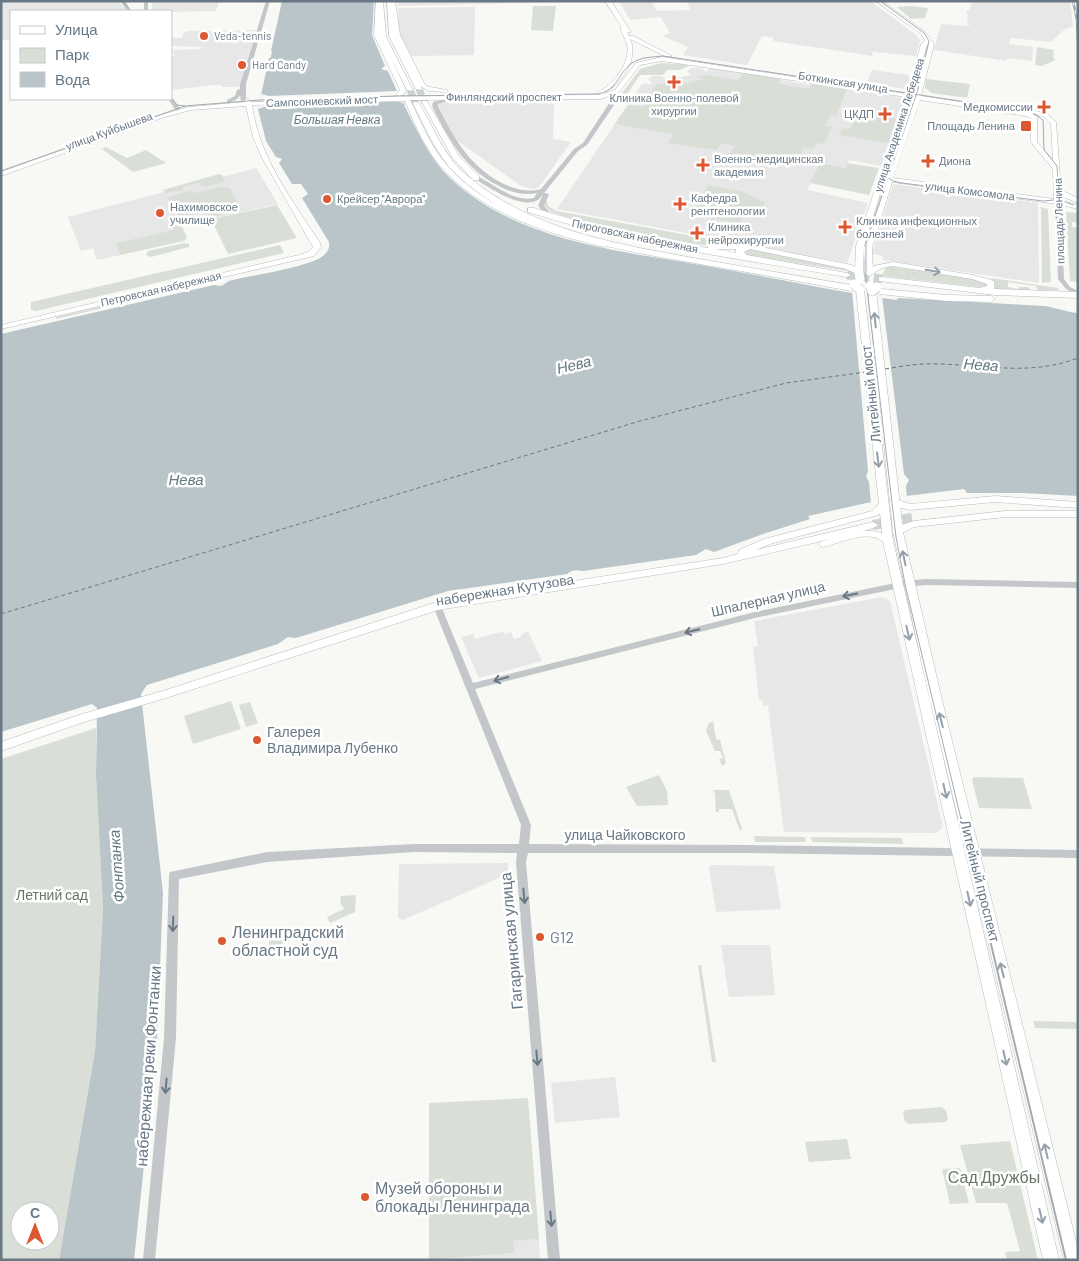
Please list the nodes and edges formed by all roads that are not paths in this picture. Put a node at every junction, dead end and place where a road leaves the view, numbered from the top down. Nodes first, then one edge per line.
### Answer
1 (268, 1) edge
2 (273, 1) edge
3 (380, 1) edge
4 (391, 1) edge
5 (608, 1) edge
6 (878, 1) edge
7 (624, 27) junction
8 (631, 37) junction
9 (670, 57) junction
10 (630, 62) junction
11 (419, 89) tunnel mouth
12 (242, 90) junction
13 (410, 90) tunnel mouth
14 (604, 92) junction
15 (457, 95) junction
16 (914, 95) junction
17 (399, 96) junction
18 (171, 100) edge
19 (228, 102) junction
20 (246, 102) junction
21 (426, 102) tunnel mouth
22 (416, 103) tunnel mouth
23 (177, 109) junction
24 (1017, 110) junction
25 (1039, 124) junction
26 (1054, 128) junction
27 (1038, 149) junction
28 (1055, 151) junction
29 (1, 170) edge
30 (1057, 170) junction
31 (1, 174) edge
32 (477, 178) junction
33 (555, 178) junction
34 (886, 180) junction
35 (544, 190) junction
36 (1058, 192) junction
37 (1078, 201) edge
38 (1058, 202) junction
39 (1078, 207) edge
40 (530, 217) junction
41 (552, 218) junction
42 (667, 244) junction
43 (314, 246) junction
44 (750, 247) junction
45 (627, 248) junction
46 (746, 258) junction
47 (848, 271) junction
48 (858, 279) junction
49 (874, 283) junction
50 (977, 291) junction
51 (1078, 295) edge
52 (1078, 302) edge
53 (1, 323) edge
54 (1, 327) edge
55 (895, 502) junction
56 (883, 503) junction
57 (1078, 506) edge
58 (1078, 514) edge
59 (898, 532) junction
60 (888, 541) junction
61 (779, 548) junction
62 (738, 553) junction
63 (1078, 585) edge
64 (906, 586) junction
65 (1078, 591) edge
66 (437, 606) junction
67 (470, 687) junction
68 (145, 699) junction
69 (79, 720) junction
70 (1, 740) edge
71 (1, 747) edge
72 (524, 847) junction
73 (966, 852) junction
74 (1078, 854) edge
75 (174, 875) joint
76 (1074, 1255) edge
77 (1050, 1256) edge
78 (149, 1260) edge
79 (554, 1260) edge

1 - 12 street
2 - 20 street
3 - 13 main road
3 - 17 main road
4 - 11 main road
4 - 15 main road
5 - 7 main road
6 - 16 main road, улица Академика Лебедева
7 - 8 main road
7 - 10 main road
8 - 9 main road
8 - 10 main road
9 - 10 main road
9 - 10 main road
9 - 16 main road, Боткинская улица
10 - 14 main road
12 - 19 street
12 - 20 street
14 - 15 main road, Финляндский проспект
14 - 15 main road, Финляндский проспект
14 - 33 street
15 - 17 main road, Финляндский проспект
15 - 35 street
16 - 24 main road, Боткинская улица
16 - 34 main road, улица Академика Лебедева
17 - 20 main road, Сампсониевский мост
17 - 45 main road
18 - 23 street
19 - 20 main road, улица Куйбышева
19 - 23 main road, улица Куйбышева
20 - 23 main road, улица Куйбышева
20 - 43 main road
21 - 32 main road, Пироговская набережная
22 - 40 main road, Пироговская набережная
23 - 29 main road, улица Куйбышева
23 - 31 main road, улица Куйбышева
24 - 25 main road
24 - 26 main road
25 - 26 main road
25 - 27 main road
26 - 28 main road, площадь Ленина
27 - 28 main road
27 - 30 main road, площадь Ленина
28 - 30 main road, площадь Ленина
30 - 36 main road, площадь Ленина
32 - 35 street
32 - 41 main road, Пироговская набережная
33 - 35 street
33 - 41 street
34 - 38 main road, улица Комсомола
34 - 48 main road, улица Академика Лебедева
34 - 49 main road, улица Академика Лебедева
36 - 37 main road
36 - 38 main road, площадь Ленина
37 - 38 main road, улица Комсомола
38 - 39 main road, улица Комсомола
38 - 51 street, площадь Ленина
40 - 45 main road, Пироговская набережная
40 - 48 main road, Пироговская набережная
41 - 42 main road, Пироговская набережная
42 - 44 main road, Пироговская набережная
42 - 46 main road, Пироговская набережная
43 - 53 main road, Петровская набережная
43 - 54 main road, Петровская набережная
44 - 46 main road
44 - 47 main road, Пироговская набережная
45 - 48 main road, Пироговская набережная
46 - 47 main road, Пироговская набережная
47 - 48 main road, Пироговская набережная
48 -> 56 main road, Литейный мост
49 - 50 main road
49 -> 50 main road
49 - 52 main road
55 -> 49 main road, Литейный мост
50 - 51 main road
55 - 57 main road
55 - 59 main road, Литейный проспект
56 - 60 main road, Литейный проспект
56 - 62 main road
57 - 58 main road
58 - 59 main road
64 -> 59 main road, Литейный проспект
60 - 61 main road
60 - 64 main road, Литейный проспект
61 - 62 main road, набережная Кутузова
61 - 66 main road, набережная Кутузова
62 - 68 main road, набережная Кутузова
63 - 64 street, Шпалерная улица
64 - 65 street, Шпалерная улица
64 -> 67 street, Шпалерная улица
64 - 73 main road, Литейный проспект
66 - 67 street, Гагаринская улица
66 - 68 main road, набережная Кутузова
67 - 72 street, Гагаринская улица
68 - 69 main road
69 - 70 main road
69 - 71 main road
72 - 73 street, улица Чайковского
72 - 75 street, улица Чайковского
72 -> 79 street, Гагаринская улица
73 - 74 street, улица Чайковского
76 -> 73 main road, Литейный проспект
73 -> 77 main road, Литейный проспект
75 -> 78 street, набережная реки Фонтанки
76 - 77 main road

